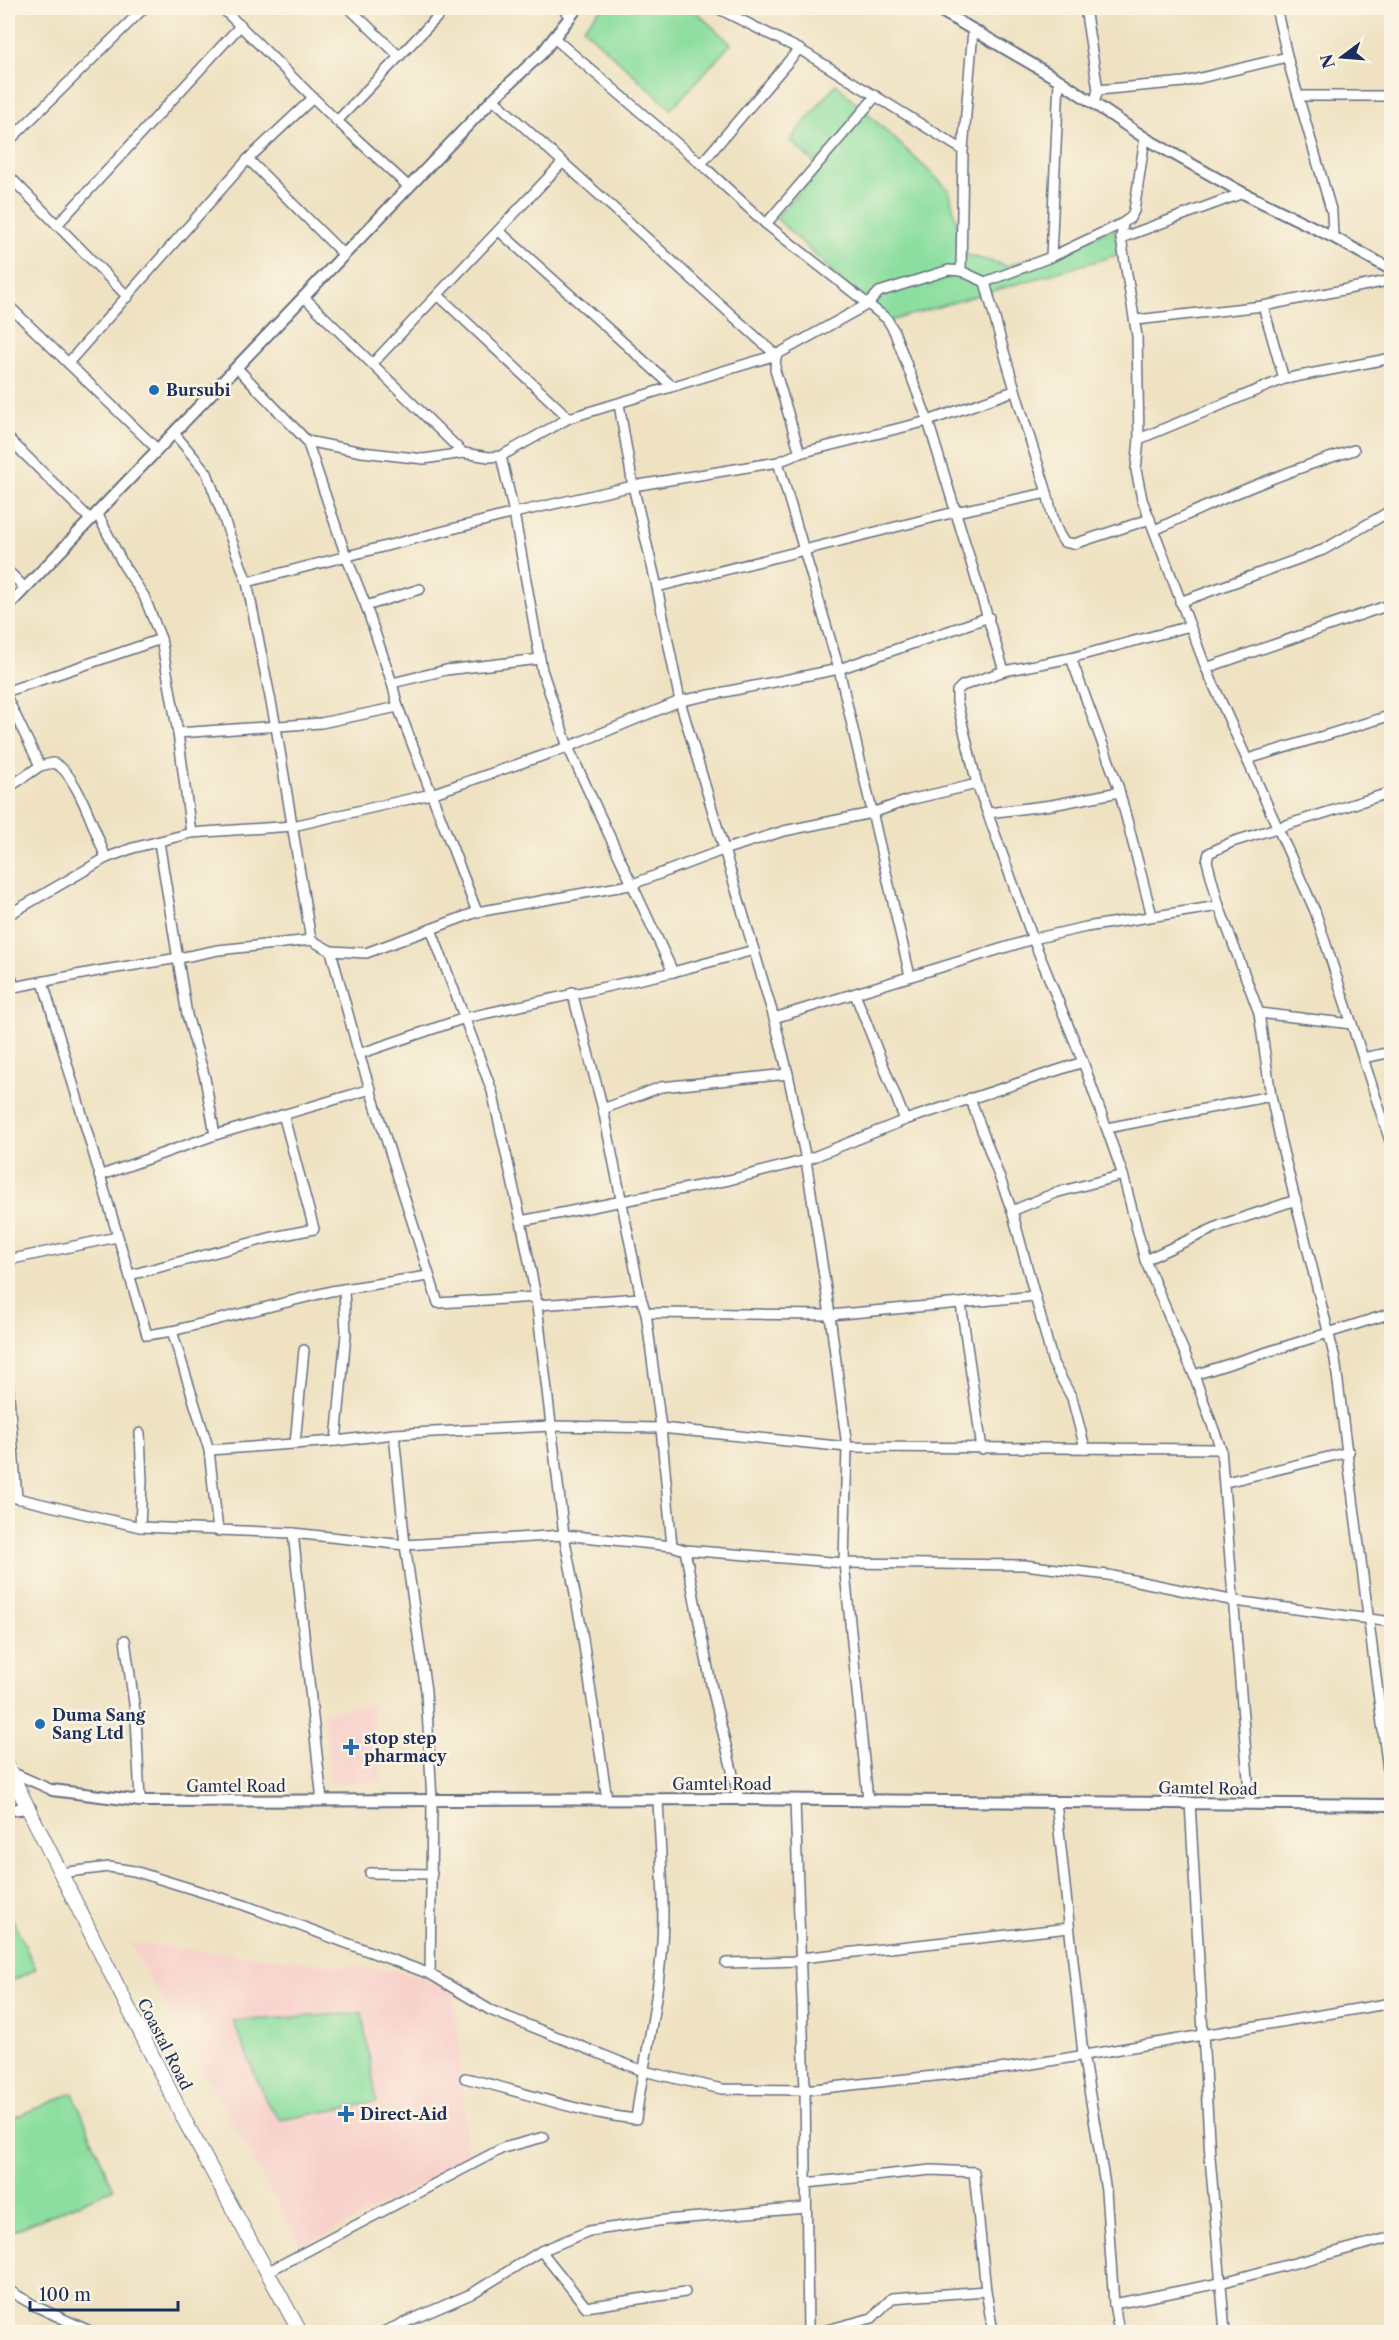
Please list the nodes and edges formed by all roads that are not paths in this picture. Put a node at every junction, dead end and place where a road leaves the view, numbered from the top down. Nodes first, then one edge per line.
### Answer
1 (144, 8) edge
2 (222, 8) edge
3 (349, 8) edge
4 (446, 8) edge
5 (717, 8) edge
6 (936, 8) edge
7 (1085, 8) edge
8 (1276, 8) edge
9 (569, 10) edge
10 (242, 25) junction
11 (974, 30) junction
12 (554, 38) junction
13 (799, 49) junction
14 (399, 56) junction
15 (1287, 57) junction
16 (1059, 80) junction
17 (1098, 90) junction
18 (876, 96) junction
19 (1299, 96) junction
20 (1392, 96) edge
21 (314, 98) junction
22 (493, 99) junction
23 (1094, 103) junction
24 (337, 121) junction
25 (1145, 138) junction
26 (8, 142) edge
27 (963, 150) junction
28 (248, 159) junction
29 (564, 162) junction
30 (701, 164) junction
31 (8, 175) edge
32 (409, 187) junction
33 (1243, 193) junction
34 (1123, 223) junction
35 (766, 224) junction
36 (57, 225) junction
37 (499, 231) junction
38 (1333, 237) junction
39 (1121, 238) junction
40 (344, 255) junction
41 (1051, 257) junction
42 (1392, 270) edge
43 (961, 271) junction
44 (1392, 280) edge
45 (985, 282) junction
46 (438, 295) junction
47 (128, 297) junction
48 (304, 297) junction
49 (868, 304) junction
50 (8, 305) edge
51 (1263, 306) junction
52 (1136, 320) junction
53 (776, 355) junction
54 (1392, 358) edge
55 (68, 363) junction
56 (373, 363) junction
57 (237, 368) junction
58 (1284, 379) junction
59 (672, 386) junction
60 (1014, 391) junction
61 (619, 404) junction
62 (569, 418) junction
63 (928, 421) junction
64 (174, 433) junction
65 (8, 438) edge
66 (1139, 439) junction
67 (307, 441) junction
68 (158, 450) junction
69 (1354, 450) dead end
70 (463, 453) junction
71 (800, 453) junction
72 (501, 456) junction
73 (778, 462) junction
74 (633, 486) junction
75 (1047, 493) junction
76 (1392, 510) edge
77 (955, 512) junction
78 (514, 513) junction
79 (94, 516) junction
80 (1150, 519) junction
81 (1155, 531) junction
82 (805, 551) junction
83 (346, 556) junction
84 (8, 571) edge
85 (246, 582) junction
86 (24, 587) junction
87 (657, 587) junction
88 (420, 589) dead end
89 (1180, 602) junction
90 (1392, 604) edge
91 (8, 606) edge
92 (366, 606) junction
93 (988, 617) junction
94 (1190, 626) junction
95 (161, 639) junction
96 (1071, 658) junction
97 (540, 659) junction
98 (1206, 668) junction
99 (839, 669) junction
100 (1004, 671) junction
101 (392, 683) junction
102 (8, 691) edge
103 (8, 700) edge
104 (680, 700) junction
105 (398, 707) junction
106 (1392, 716) edge
107 (276, 727) junction
108 (178, 733) junction
109 (568, 747) junction
110 (1248, 759) junction
111 (40, 766) junction
112 (976, 784) junction
113 (8, 788) edge
114 (1119, 792) junction
115 (1392, 792) edge
116 (430, 794) junction
117 (872, 813) junction
118 (988, 813) junction
119 (293, 826) junction
120 (1278, 826) junction
121 (191, 833) junction
122 (159, 842) junction
123 (723, 850) junction
124 (106, 858) junction
125 (630, 885) junction
126 (1219, 906) junction
127 (477, 912) junction
128 (8, 915) edge
129 (1152, 916) junction
130 (431, 929) junction
131 (1034, 939) junction
132 (311, 940) junction
133 (754, 950) junction
134 (331, 951) junction
135 (179, 958) junction
136 (8, 967) edge
137 (673, 972) junction
138 (910, 976) junction
139 (43, 982) junction
140 (11, 989) edge
141 (572, 993) junction
142 (855, 994) junction
143 (1259, 1013) junction
144 (465, 1018) junction
145 (774, 1018) junction
146 (1352, 1024) junction
147 (1392, 1052) edge
148 (359, 1054) junction
149 (1363, 1058) junction
150 (1083, 1062) junction
151 (788, 1074) junction
152 (371, 1089) junction
153 (1271, 1096) junction
154 (970, 1098) junction
155 (603, 1109) junction
156 (283, 1114) junction
157 (905, 1120) junction
158 (1107, 1128) junction
159 (216, 1135) junction
160 (1392, 1147) edge
161 (806, 1160) junction
162 (1123, 1175) junction
163 (99, 1176) junction
164 (1296, 1200) junction
165 (621, 1203) junction
166 (1012, 1211) junction
167 (521, 1221) junction
168 (117, 1237) junction
169 (8, 1260) edge
170 (1145, 1260) junction
171 (130, 1275) junction
172 (428, 1276) junction
173 (344, 1289) junction
174 (1035, 1296) junction
175 (641, 1298) junction
176 (536, 1301) junction
177 (961, 1304) junction
178 (646, 1313) junction
179 (1392, 1314) edge
180 (830, 1315) junction
181 (172, 1331) junction
182 (1328, 1333) junction
183 (304, 1350) dead end
184 (1194, 1375) junction
185 (8, 1384) edge
186 (552, 1426) junction
187 (661, 1428) junction
188 (140, 1433) dead end
189 (394, 1434) junction
190 (336, 1441) junction
191 (295, 1444) junction
192 (847, 1447) junction
193 (1085, 1448) junction
194 (982, 1449) junction
195 (1221, 1449) junction
196 (209, 1450) junction
197 (1349, 1452) junction
198 (1226, 1482) junction
199 (12, 1497) edge
200 (140, 1527) junction
201 (218, 1531) junction
202 (293, 1533) junction
203 (564, 1535) junction
204 (405, 1545) junction
205 (672, 1546) junction
206 (685, 1550) junction
207 (844, 1563) junction
208 (1235, 1601) junction
209 (1368, 1618) junction
210 (1392, 1622) edge
211 (125, 1640) dead end
212 (8, 1769) edge
213 (52, 1790) joint
214 (607, 1799) junction
215 (658, 1799) junction
216 (739, 1799) junction
217 (795, 1800) junction
218 (868, 1800) junction
219 (140, 1801) junction
220 (322, 1801) junction
221 (432, 1801) junction
222 (1056, 1802) junction
223 (1190, 1802) junction
224 (1250, 1803) junction
225 (1392, 1803) edge
226 (30, 1808) junction
227 (8, 1810) edge
228 (60, 1873) junction
229 (370, 1874) dead end
230 (432, 1874) junction
231 (1069, 1928) junction
232 (801, 1959) junction
233 (726, 1962) dead end
234 (430, 1974) junction
235 (1392, 2003) edge
236 (1203, 2034) junction
237 (1083, 2054) junction
238 (643, 2071) junction
239 (465, 2078) dead end
240 (805, 2090) junction
241 (544, 2137) dead end
242 (806, 2183) junction
243 (806, 2208) junction
244 (1392, 2237) edge
245 (542, 2251) junction
246 (267, 2272) junction
247 (1220, 2283) junction
248 (8, 2290) edge
249 (986, 2291) junction
250 (685, 2292) dead end
251 (1114, 2304) junction
252 (92, 2332) edge
253 (300, 2332) edge
254 (383, 2332) edge
255 (808, 2332) edge
256 (819, 2332) edge
257 (993, 2332) edge
258 (1119, 2332) edge
259 (1225, 2332) edge

1 - 26 street
2 - 10 street
3 - 14 street
4 - 14 street
5 - 13 street
6 - 11 street
7 - 17 street
8 - 15 street
9 - 12 street
10 - 21 street
10 - 36 street
11 - 16 street
11 - 27 street
12 - 22 street
12 - 30 street
13 - 18 street
13 - 30 street
14 - 24 street
15 - 17 street
15 - 19 street
16 - 23 street
16 - 41 street
17 - 23 street
18 - 27 street
18 - 35 street
19 - 20 street
19 - 38 street
21 - 24 street
21 - 28 street
22 - 29 street
22 - 32 street
23 - 25 street
24 - 32 street
25 - 33 street
25 - 34 street
27 - 43 street
28 - 40 street
28 - 47 street
29 - 37 street
29 - 53 street
30 - 35 street
31 - 36 street
32 - 40 street
33 - 38 street
33 - 39 street
34 - 39 street
34 - 41 street
35 - 49 street
36 - 47 street
37 - 46 street
37 - 59 street
38 - 42 street
39 - 52 street
40 - 48 street
41 - 45 street
43 - 45 street
43 - 49 street
44 - 51 street
45 - 60 street
46 - 56 street
46 - 62 street
47 - 55 street
48 - 56 street
48 - 57 street
49 - 53 street
49 - 63 street
50 - 55 street
51 - 52 street
51 - 58 street
52 - 66 street
53 - 59 street
53 - 71 street
54 - 58 street
55 - 68 street
56 - 70 street
57 - 64 street
57 - 67 street
58 - 66 street
59 - 61 street
60 - 63 street
60 - 75 street
61 - 62 street
61 - 74 street
62 - 72 street
63 - 71 street
63 - 77 street
64 - 68 street
64 - 85 street
65 - 79 street
66 - 80 street
67 - 70 street
67 - 83 street
68 - 79 street
69 - 81 street
70 - 72 street
71 - 73 street
72 - 78 street
73 - 74 street
73 - 82 street
74 - 78 street
74 - 87 street
75 - 77 street
75 - 80 street
76 - 89 street
77 - 82 street
77 - 93 street
78 - 83 street
78 - 97 street
79 - 86 street
79 - 95 street
80 - 81 street
81 - 89 street
82 - 87 street
82 - 99 street
83 - 85 street
83 - 92 street
84 - 86 street
85 - 107 street
86 - 91 street
87 - 104 street
88 - 92 street
89 - 94 street
90 - 98 street
92 - 101 street
93 - 99 street
93 - 100 street
94 - 96 street
94 - 98 street
95 - 102 street
95 - 108 street
96 - 100 street
96 - 114 street
97 - 101 street
97 - 109 street
98 - 110 street
99 - 104 street
99 - 117 street
100 - 112 street
101 - 105 street
103 - 111 street
104 - 109 street
104 - 123 street
105 - 107 street
105 - 116 street
106 - 110 street
107 - 108 street
107 - 119 street
108 - 121 street
109 - 116 street
109 - 125 street
110 - 120 street
111 - 113 street
111 - 124 street
112 - 117 street
112 - 118 street
114 - 118 street
114 - 129 street
115 - 120 street
116 - 119 street
116 - 127 street
117 - 123 street
117 - 138 street
118 - 131 street
119 - 121 street
119 - 132 street
120 - 126 street
120 - 146 street
121 - 122 street
122 - 124 street
122 - 135 street
123 - 125 street
123 - 133 street
124 - 128 street
125 - 127 street
125 - 137 street
126 - 129 street
126 - 143 street
127 - 130 street
129 - 131 street
130 - 134 street
130 - 144 street
131 - 138 street
131 - 150 street
132 - 134 street
132 - 135 street
133 - 137 street
133 - 145 street
134 - 148 street
135 - 139 street
135 - 159 street
136 - 140 street
137 - 141 street
138 - 142 street
139 - 140 street
139 - 163 street
141 - 144 street
141 - 155 street
142 - 145 street
142 - 157 street
143 - 146 street
143 - 153 street
144 - 148 street
144 - 167 street
145 - 151 street
146 - 149 street
147 - 149 street
148 - 152 street
149 - 160 street
150 - 154 street
150 - 158 street
151 - 155 street
151 - 161 street
152 - 156 street
152 - 172 street
153 - 158 street
153 - 164 street
154 - 157 street
154 - 166 street
155 - 165 street
156 - 159 street
156 - 171 street
157 - 161 street
158 - 162 street
159 - 163 street
161 - 165 street
161 - 180 street
162 - 166 street
162 - 170 street
163 - 168 street
164 - 170 street
164 - 182 street
165 - 167 street
165 - 175 street
166 - 174 street
167 - 176 street
168 - 169 street
168 - 171 street
170 - 184 street
171 - 181 street
172 - 173 street
172 - 176 street
173 - 181 street
173 - 190 street
174 - 177 street
174 - 193 street
175 - 176 street
175 - 178 street
176 - 186 street
177 - 180 street
177 - 194 street
178 - 180 street
178 - 187 street
179 - 182 street
180 - 192 street
181 - 196 street
182 - 184 street
182 - 197 street
183 - 191 street
184 - 195 street
185 - 199 street
186 - 187 street
186 - 189 street
186 - 203 street
187 - 192 street
187 - 205 street
188 - 200 street
189 - 190 street
189 - 204 street
190 - 191 street
191 - 196 street
192 - 194 street
192 - 207 street
193 - 194 street
193 - 195 street
195 - 198 street
196 - 201 street
197 - 198 street
197 - 209 street
198 - 208 street
199 - 200 street
200 - 201 street
201 - 202 street
202 - 204 street
202 - 220 street
203 - 204 street
203 - 205 street
203 - 214 street
204 - 221 street
205 - 206 street
206 - 207 street
206 - 216 street
207 - 208 street
207 - 218 street
208 - 209 street
208 - 224 street
209 - 210 street
209 - 225 street
211 - 219 street
212 - 213 street
212 - 226 main road, Coastal Road
213 - 219 street, Gamtel Road
214 - 215 street, Gamtel Road
214 - 221 street, Gamtel Road
215 - 216 street, Gamtel Road
215 - 238 street
216 - 217 street, Gamtel Road
217 - 218 street, Gamtel Road
217 - 232 street
218 - 222 street, Gamtel Road
219 - 220 street, Gamtel Road
220 - 221 street, Gamtel Road
221 - 230 street
222 - 223 street, Gamtel Road
222 - 231 street
223 - 224 street, Gamtel Road
223 - 236 street
224 - 225 street, Gamtel Road
226 - 227 street
226 - 228 main road, Coastal Road
228 - 234 street
228 - 246 main road, Coastal Road
229 - 230 street
230 - 234 street
231 - 232 street
231 - 237 street
232 - 233 street
232 - 240 street
234 - 238 street
235 - 236 street
236 - 237 street
236 - 247 street
237 - 240 street
237 - 251 street
238 - 239 street
238 - 240 street
240 - 242 street
241 - 246 street
242 - 243 street
242 - 249 street
243 - 245 street
243 - 255 street
244 - 247 street
245 - 250 street
245 - 254 street
246 - 253 main road, Coastal Road
247 - 251 street
247 - 259 street
248 - 252 street
249 - 256 street
249 - 257 street
251 - 258 street

